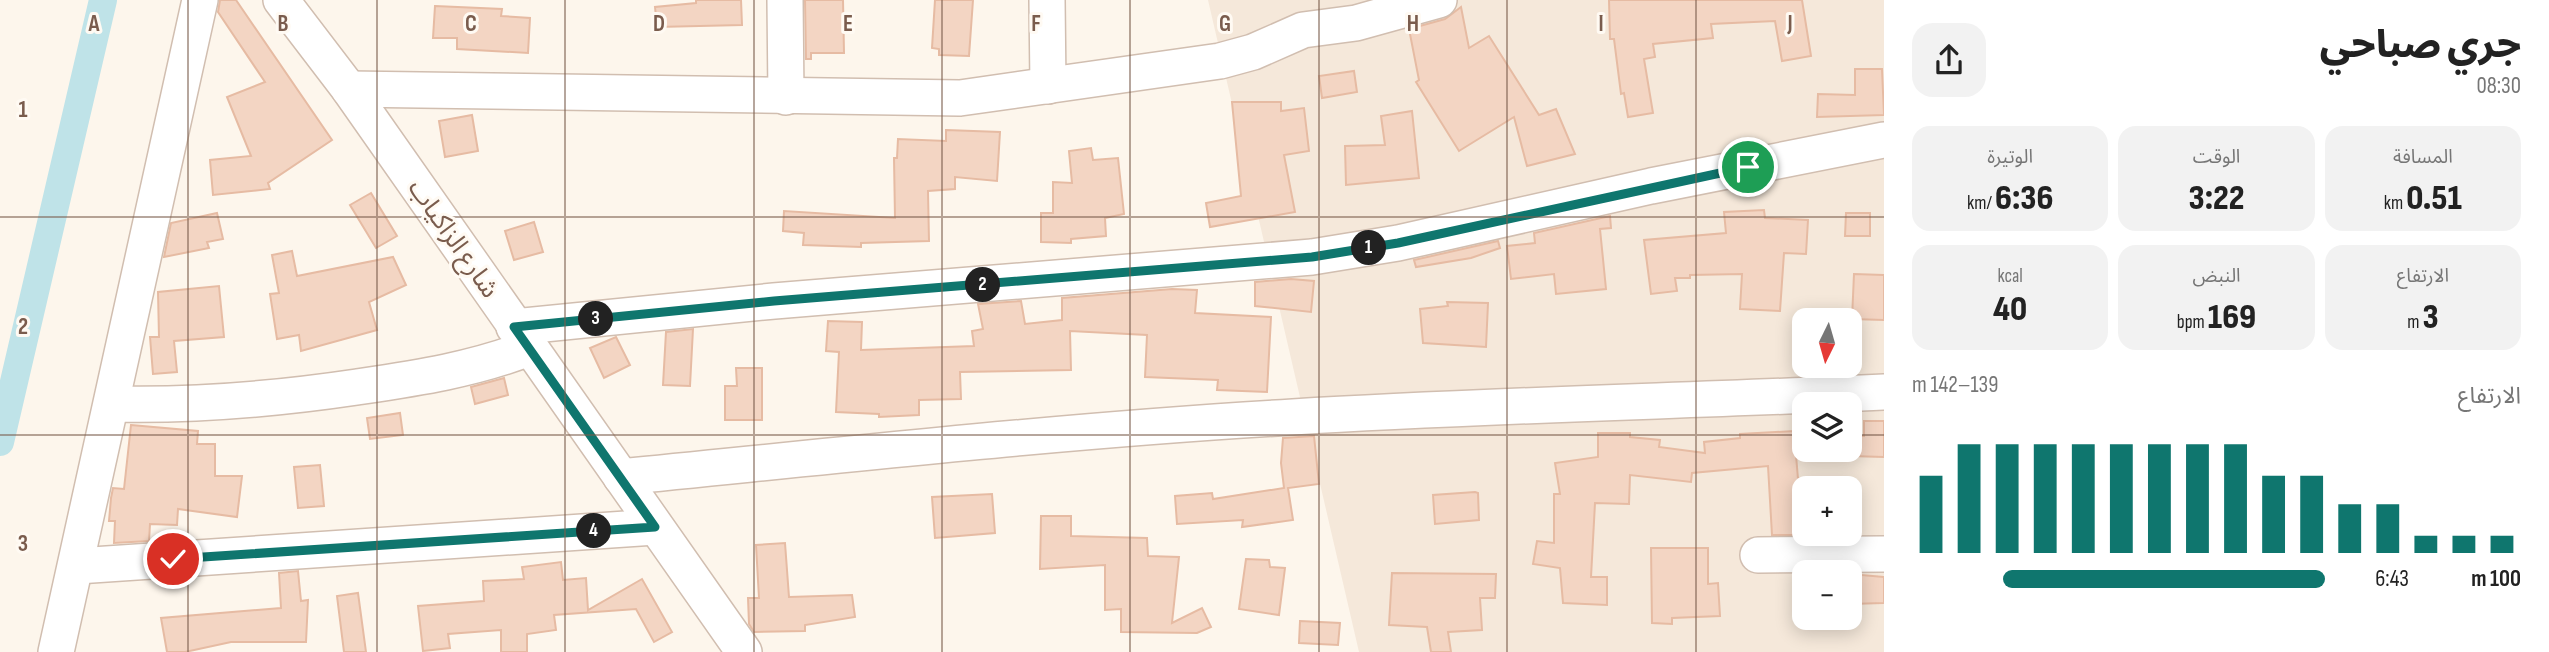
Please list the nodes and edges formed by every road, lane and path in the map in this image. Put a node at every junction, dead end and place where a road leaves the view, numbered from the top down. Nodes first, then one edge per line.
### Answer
1 (200, 0) edge
2 (281, 0) edge
3 (785, 0) edge
4 (1047, 0) edge
5 (1439, 0) edge
6 (1303, 15) edge
7 (1048, 86) junction
8 (349, 89) junction
9 (786, 97) junction
10 (1884, 140) edge
11 (521, 337) junction
12 (1884, 392) edge
13 (112, 404) junction
14 (621, 477) junction
15 (655, 527) junction
16 (1884, 554) edge
17 (1758, 555) dead end
18 (76, 566) junction
19 (56, 652) edge
20 (744, 652) edge

1 - 13 street
2 - 8 street, شارع الزاكياب
3 - 9 street
4 - 7 street
5 - 6 street
6 - 7 street
7 - 9 street
8 - 9 street
8 - 11 street, شارع الزاكياب
10 - 11 street
11 - 13 street
11 - 14 street, شارع الزاكياب
12 - 14 street
13 - 18 street
14 - 15 street, شارع الزاكياب
15 - 18 street
15 - 20 street, شارع الزاكياب
16 - 17 street
18 - 19 street

